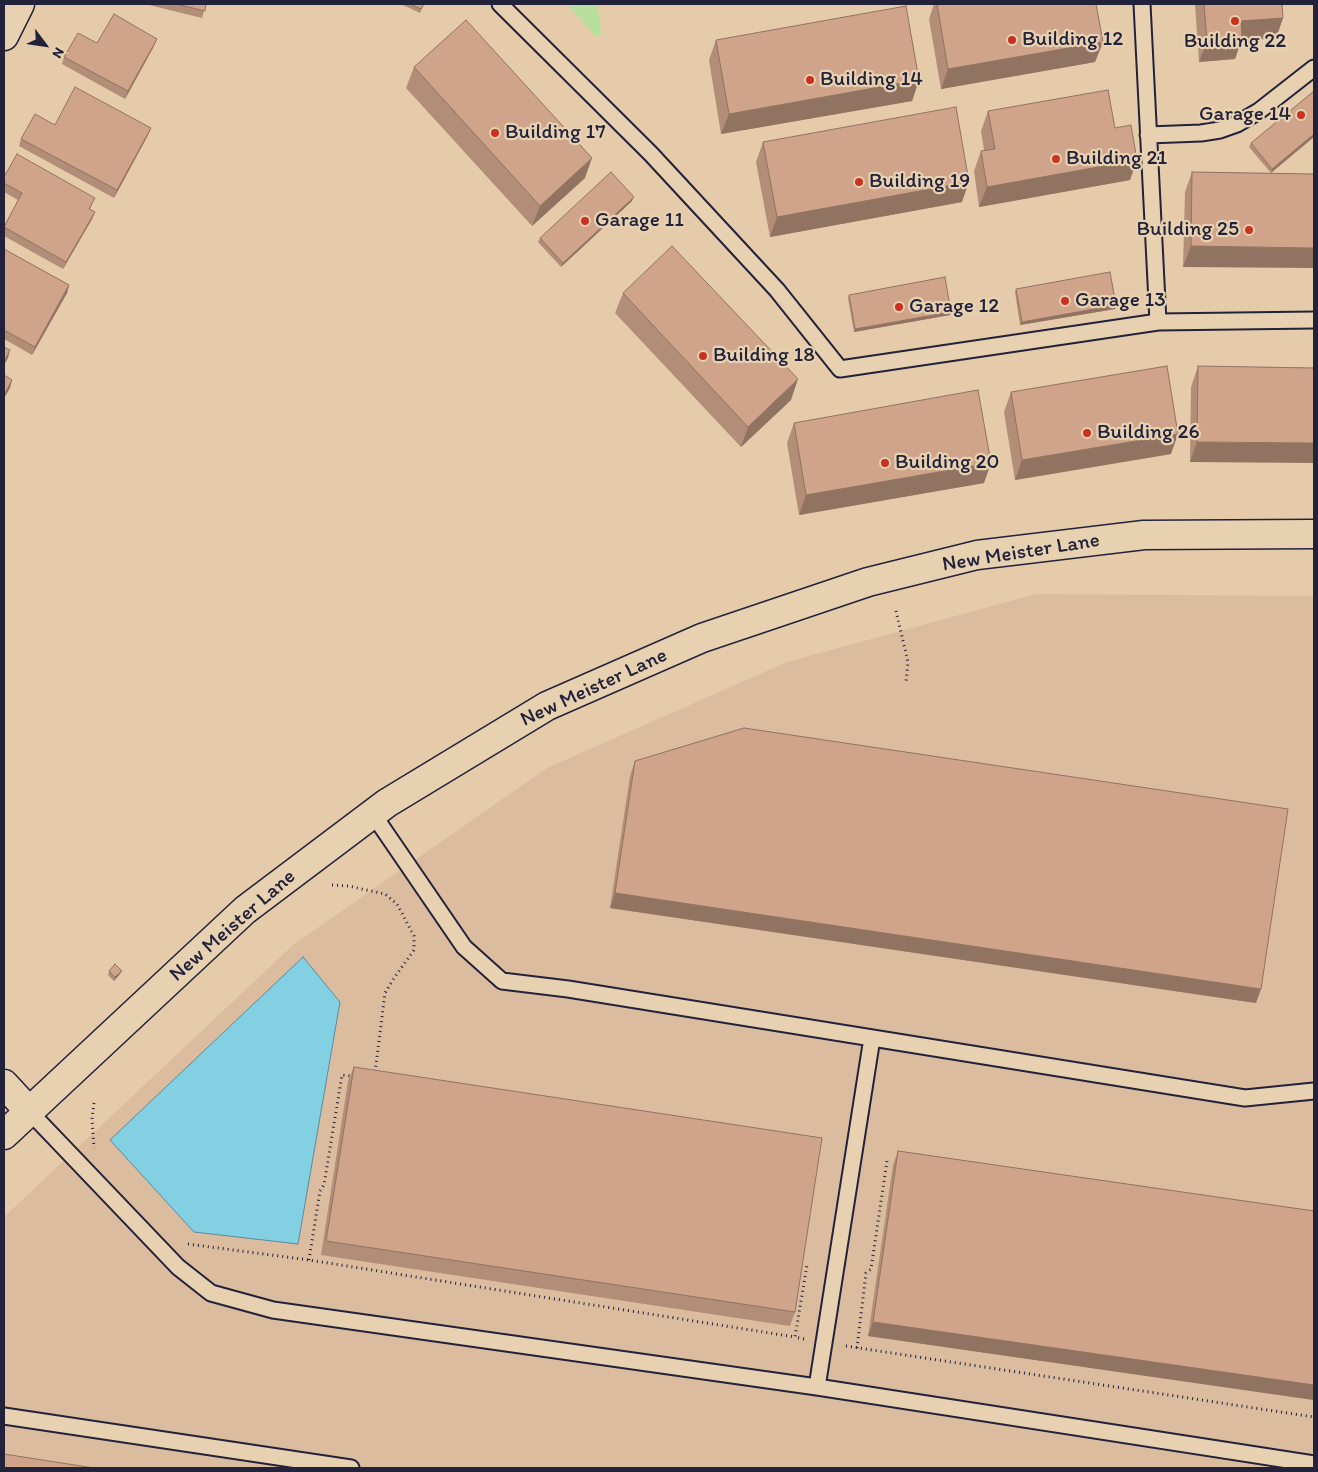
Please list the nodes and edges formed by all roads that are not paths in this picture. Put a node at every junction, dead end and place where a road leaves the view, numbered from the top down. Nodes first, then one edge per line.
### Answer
1 (20, 4) edge
2 (500, 4) edge
3 (1142, 4) edge
4 (4, 36) edge
5 (1314, 68) edge
6 (1148, 135) junction
7 (1314, 320) edge
8 (1158, 322) junction
9 (1314, 534) edge
10 (373, 814) junction
11 (872, 1038) junction
12 (4, 1084) edge
13 (1314, 1091) edge
14 (29, 1111) junction
15 (4, 1135) edge
16 (817, 1387) junction
17 (4, 1416) edge
18 (1314, 1464) edge
19 (351, 1468) edge

1 - 4 street
2 - 8 lane
3 - 6 lane
5 - 6 lane
6 - 8 lane
7 - 8 lane
9 - 10 street, New Meister Lane
10 - 11 lane
10 - 14 street, New Meister Lane
11 - 13 lane
11 - 16 lane
12 - 14 street
14 - 15 street, New Meister Lane
14 - 16 lane
16 - 18 lane
17 - 19 lane

